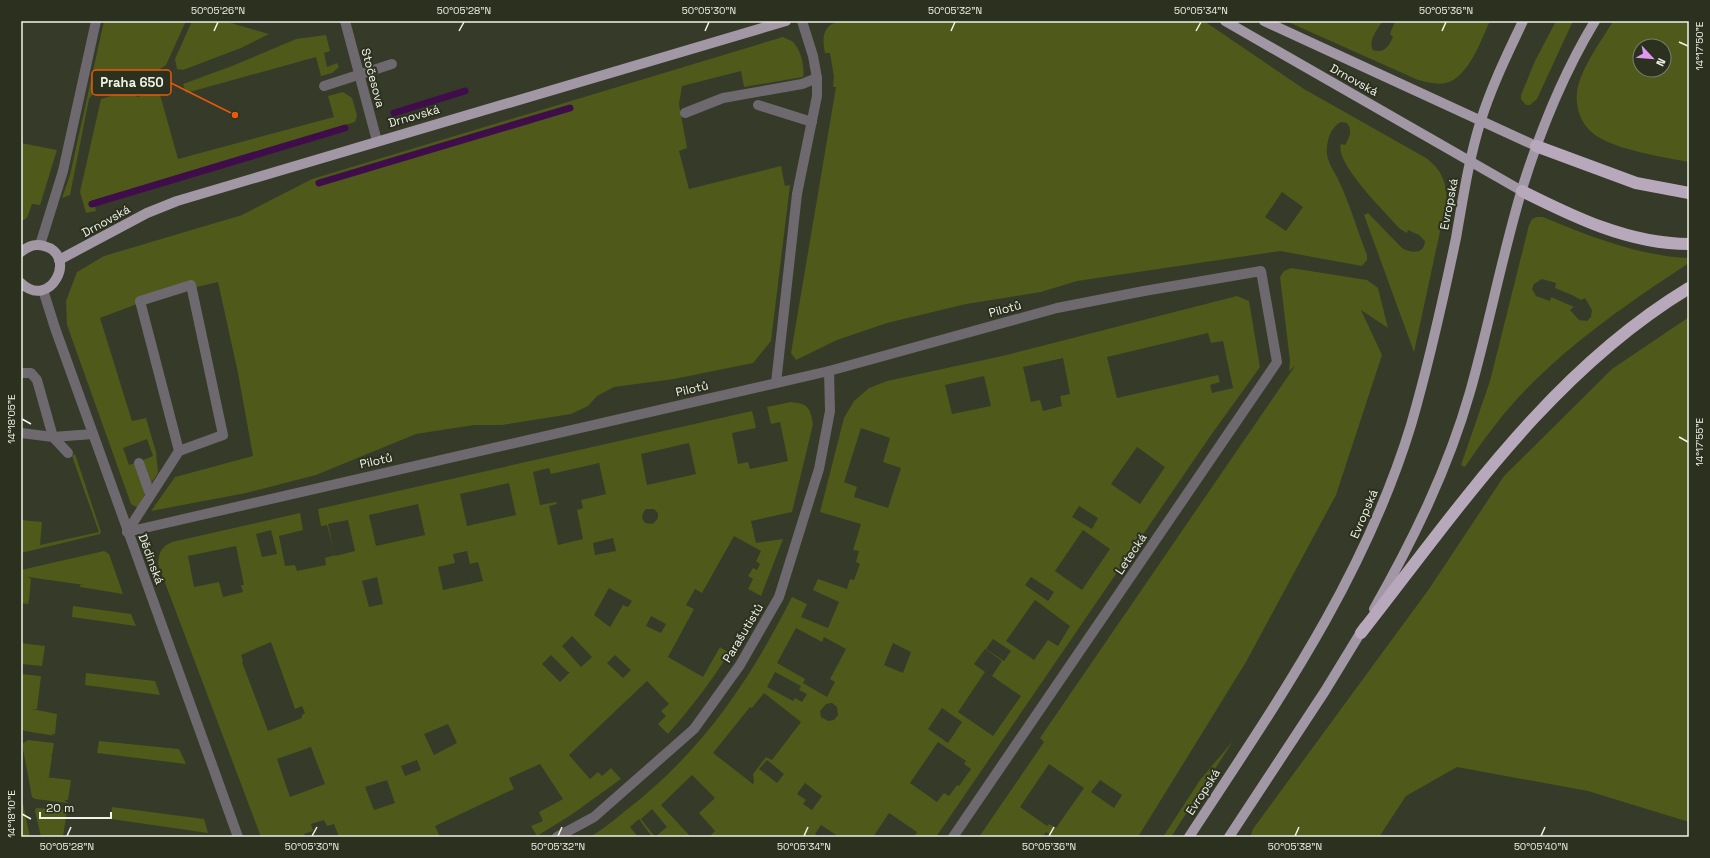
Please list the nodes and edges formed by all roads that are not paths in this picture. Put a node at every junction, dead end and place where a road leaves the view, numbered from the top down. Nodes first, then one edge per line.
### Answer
1 (96, 21) edge
2 (345, 21) edge
3 (786, 21) edge
4 (802, 21) edge
5 (1225, 21) edge
6 (1264, 21) edge
7 (1523, 21) edge
8 (1594, 21) edge
9 (392, 64) dead end
10 (359, 75) junction
11 (817, 78) junction
12 (324, 86) dead end
13 (758, 105) dead end
14 (685, 113) dead end
15 (1481, 121) junction
16 (812, 122) junction
17 (377, 141) junction
18 (1536, 146) junction
19 (1470, 162) junction
20 (1522, 191) junction
21 (1689, 194) edge
22 (1689, 244) edge
23 (40, 245) junction
24 (21, 252) edge
25 (59, 260) junction
26 (1261, 271) joint
27 (21, 283) edge
28 (1689, 288) edge
29 (43, 290) junction
30 (829, 371) junction
31 (21, 373) edge
32 (776, 383) junction
33 (21, 433) edge
34 (93, 434) junction
35 (53, 437) junction
36 (179, 451) junction
37 (68, 453) dead end
38 (139, 463) dead end
39 (150, 494) junction
40 (128, 532) junction
41 (1361, 633) junction
42 (238, 837) edge
43 (557, 837) edge
44 (953, 837) edge
45 (1189, 837) edge
46 (1229, 837) edge

1 - 23 street
2 - 10 street, Stočesova
3 - 17 main road, Drnovská
4 - 11 street
5 - 19 main road, Drnovská
6 - 15 main road, Drnovská
7 - 15 main road, Evropská
8 - 18 main road
9 - 10 street
10 - 12 street
10 - 17 street, Stočesova
11 - 14 street
11 - 16 street
13 - 16 street
15 - 18 main road, Drnovská
15 - 19 main road, Evropská
16 - 32 street
17 - 25 main road, Drnovská
18 - 20 main road
18 - 21 highway
19 - 20 main road, Drnovská
19 - 45 main road, Evropská
20 - 22 highway
20 - 41 main road
23 - 24 main road
23 - 25 main road
25 - 29 main road
26 - 30 street, Pilotů
26 - 44 street, Letecká
27 - 29 main road
28 - 41 highway
29 - 34 street, Dědinská
30 - 32 street, Pilotů
30 - 43 street, Parašutistů
31 - 35 street
32 - 40 street, Pilotů
33 - 35 street
34 - 35 street
34 - 40 street, Dědinská
35 - 37 street
36 - 36 street
36 - 39 street
38 - 39 street
39 - 40 street
40 - 42 street, Dědinská
41 - 46 main road

